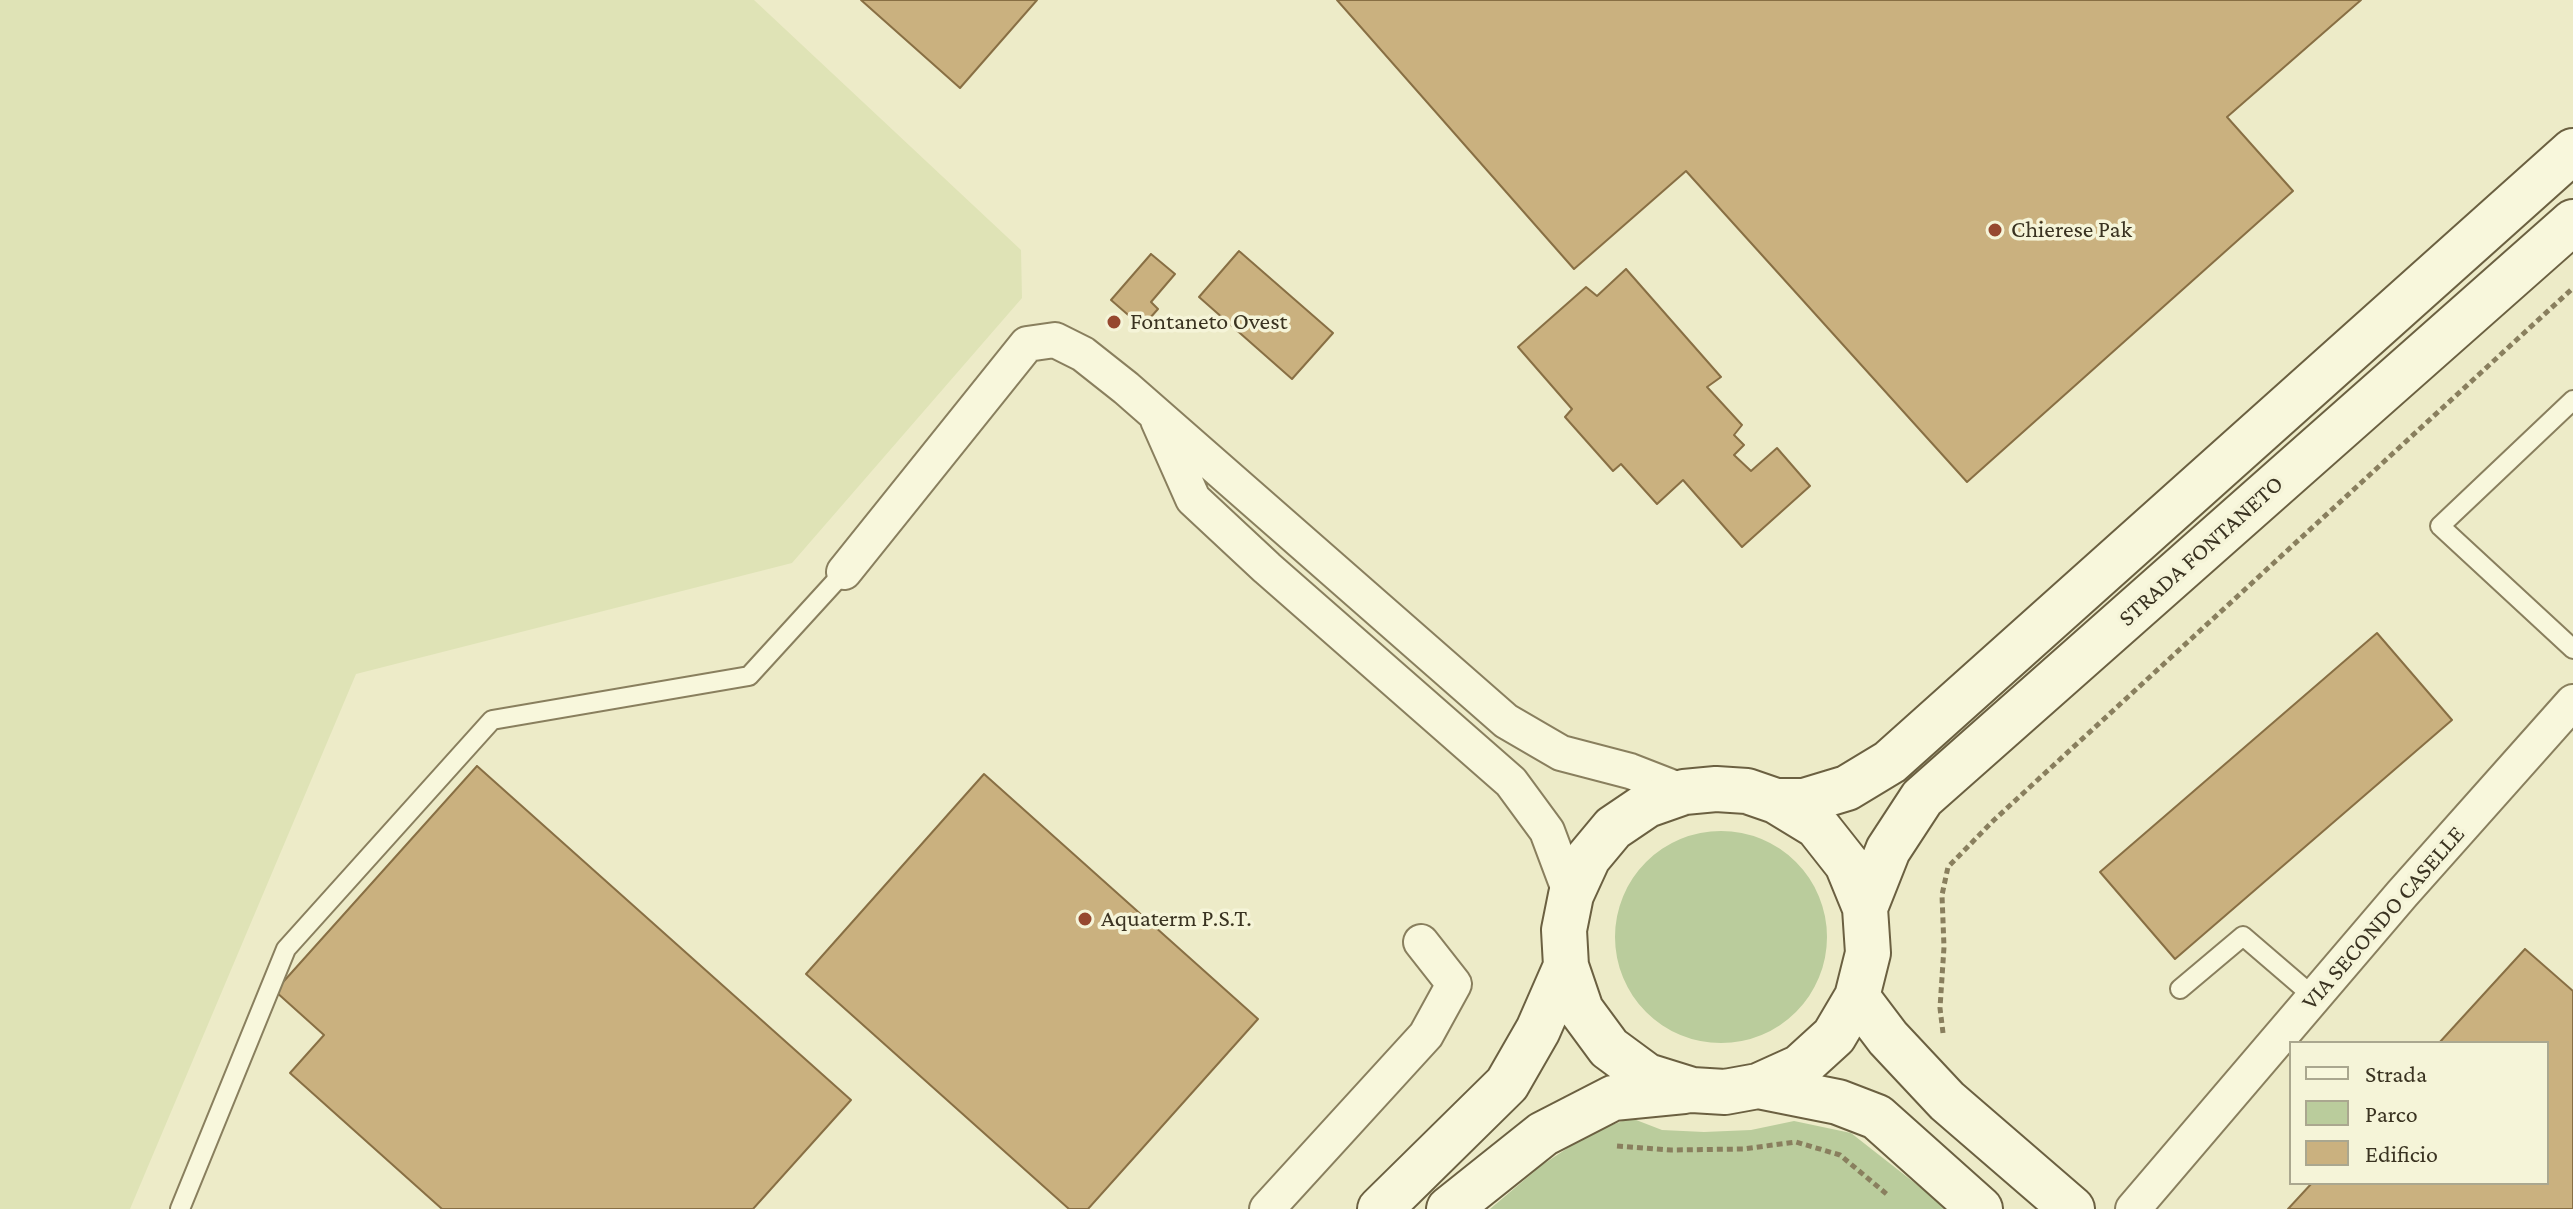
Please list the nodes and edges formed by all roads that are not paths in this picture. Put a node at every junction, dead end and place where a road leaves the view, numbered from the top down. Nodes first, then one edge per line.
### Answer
1 (2573, 151) edge
2 (2573, 222) edge
3 (2573, 400) edge
4 (1156, 416) junction
5 (844, 572) joint
6 (2573, 649) edge
7 (2573, 702) edge
8 (1684, 792) junction
9 (1776, 801) junction
10 (1571, 895) junction
11 (1865, 908) junction
12 (1421, 942) dead end
13 (1566, 966) junction
14 (2180, 989) dead end
15 (1857, 997) junction
16 (2314, 997) junction
17 (1758, 1086) junction
18 (1692, 1090) junction
19 (180, 1209) edge
20 (1267, 1209) edge
21 (1380, 1209) edge
22 (1449, 1209) edge
23 (1980, 1209) edge
24 (2072, 1209) edge
25 (2133, 1209) edge

1 - 9 street
2 - 11 street, STRADA FONTANETO
3 - 6 lane
4 - 5 street
4 - 8 street
4 - 10 street
5 - 19 lane
7 - 16 street, VIA SECONDO CASELLE
8 - 9 street, STRADA FONTANETO
8 - 10 street, STRADA FONTANETO
9 - 11 street, STRADA FONTANETO
10 - 13 street, STRADA FONTANETO
11 - 15 street, STRADA FONTANETO
12 - 20 street
13 - 18 street, STRADA FONTANETO
13 - 21 street
14 - 16 lane
15 - 17 street, STRADA FONTANETO
15 - 24 street
16 - 25 street, VIA SECONDO CASELLE
17 - 18 street, STRADA FONTANETO
17 - 23 street
18 - 22 street

